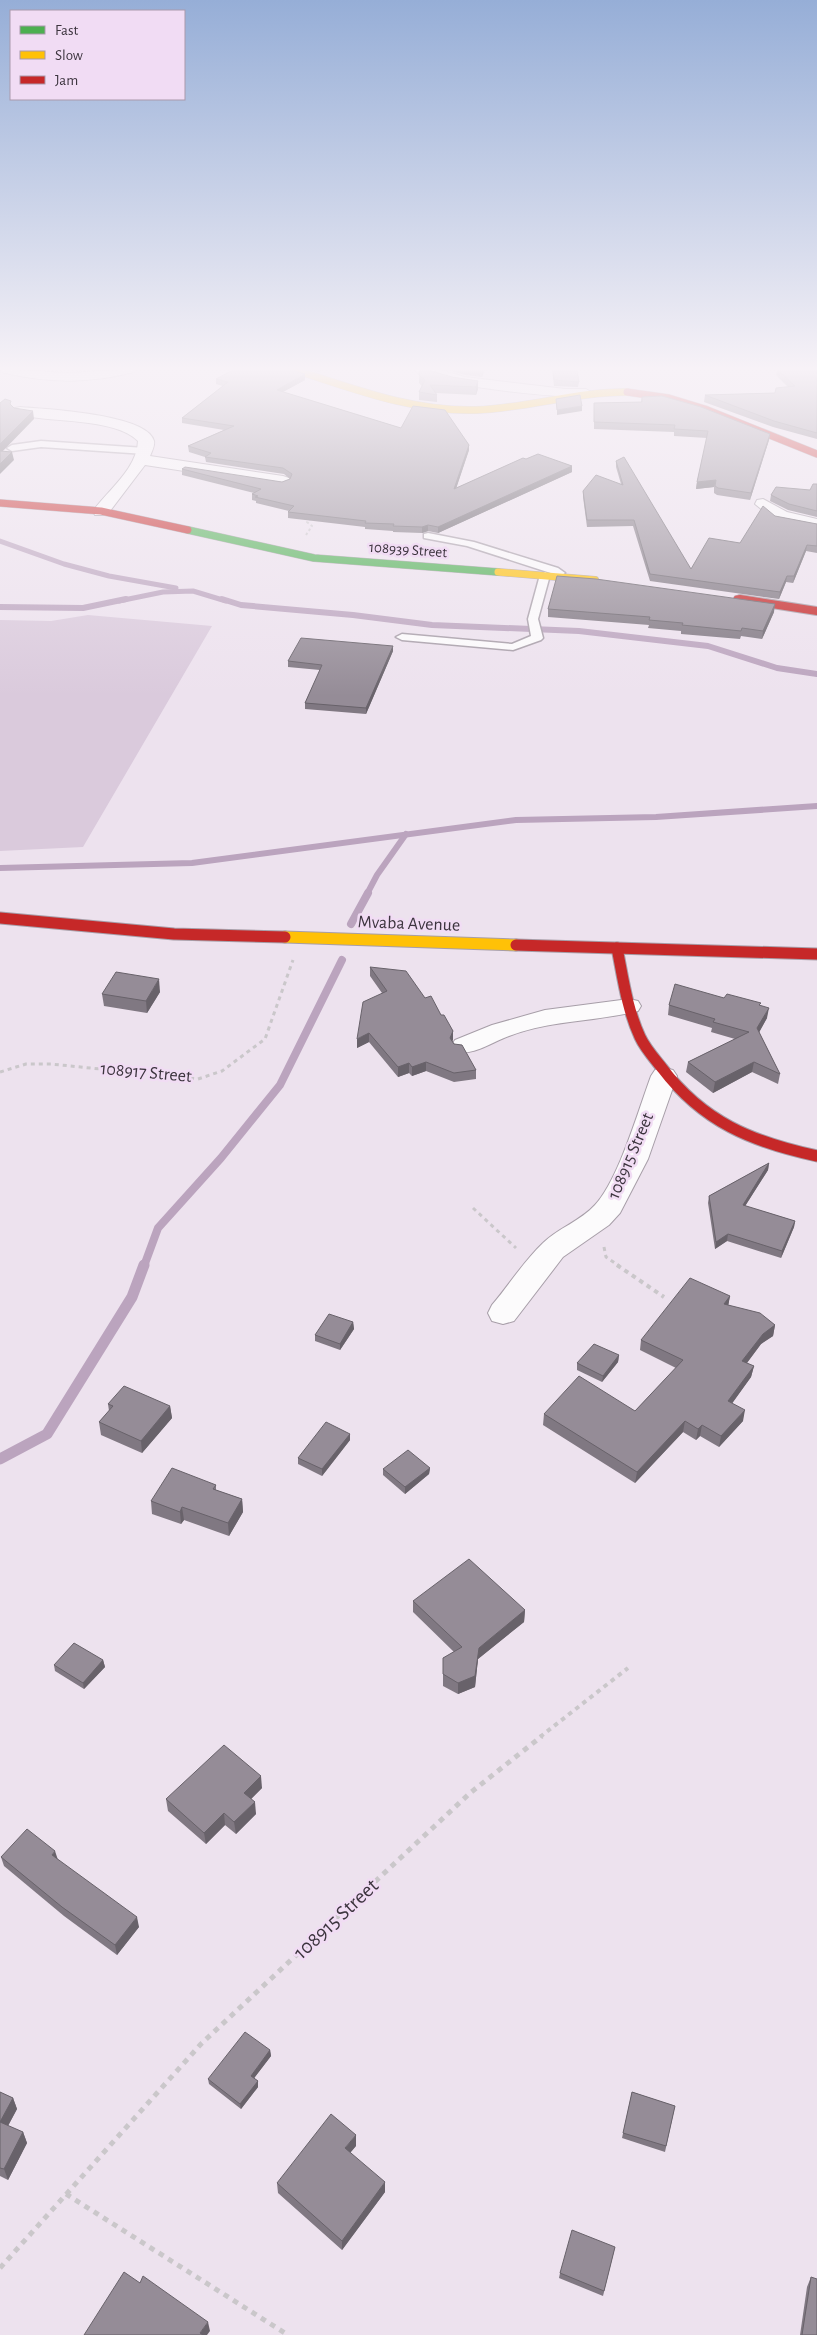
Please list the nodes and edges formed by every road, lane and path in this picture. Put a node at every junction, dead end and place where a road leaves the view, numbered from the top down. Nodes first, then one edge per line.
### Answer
1 (125, 478) edge
2 (267, 478) edge
3 (283, 481) edge
4 (0, 503) edge
5 (763, 504) edge
6 (101, 511) junction
7 (313, 515) edge
8 (817, 524) edge
9 (428, 536) edge
10 (294, 554) junction
11 (545, 575) junction
12 (569, 578) junction
13 (605, 581) edge
14 (726, 598) edge
15 (817, 611) edge
16 (402, 637) dead end
17 (537, 638) joint
18 (0, 918) edge
19 (300, 938) junction
20 (617, 948) junction
21 (817, 954) edge
22 (629, 1006) junction
23 (464, 1046) edge
24 (0, 1072) edge
25 (664, 1076) junction
26 (817, 1156) edge
27 (473, 1208) dead end
28 (609, 1208) junction
29 (539, 1268) junction
30 (664, 1297) dead end
31 (504, 1313) dead end
32 (628, 1668) dead end
33 (66, 2194) junction
34 (0, 2268) edge
35 (288, 2335) edge

1 - 6 street
2 - 3 street
4 - 6 street, 108939 Street
5 - 8 street
6 - 10 street, 108939 Street
7 - 10 path
9 - 12 lane
10 - 11 street, 108939 Street
11 - 12 street, 108939 Street
11 - 17 lane
12 - 13 street, 108939 Street
14 - 15 street
16 - 17 lane
18 - 19 street, Mvaba Avenue
19 - 20 street, Mvaba Avenue
19 - 24 path, 108917 Street
20 - 21 street, Mvaba Avenue
20 - 22 street
22 - 23 street
22 - 25 street
25 - 26 street
25 - 28 street, 108915 Street
27 - 29 path
28 - 29 street, 108915 Street
28 - 30 path
29 - 31 street, 108915 Street
32 - 33 path, 108915 Street
33 - 34 path, 108915 Street
33 - 35 path

